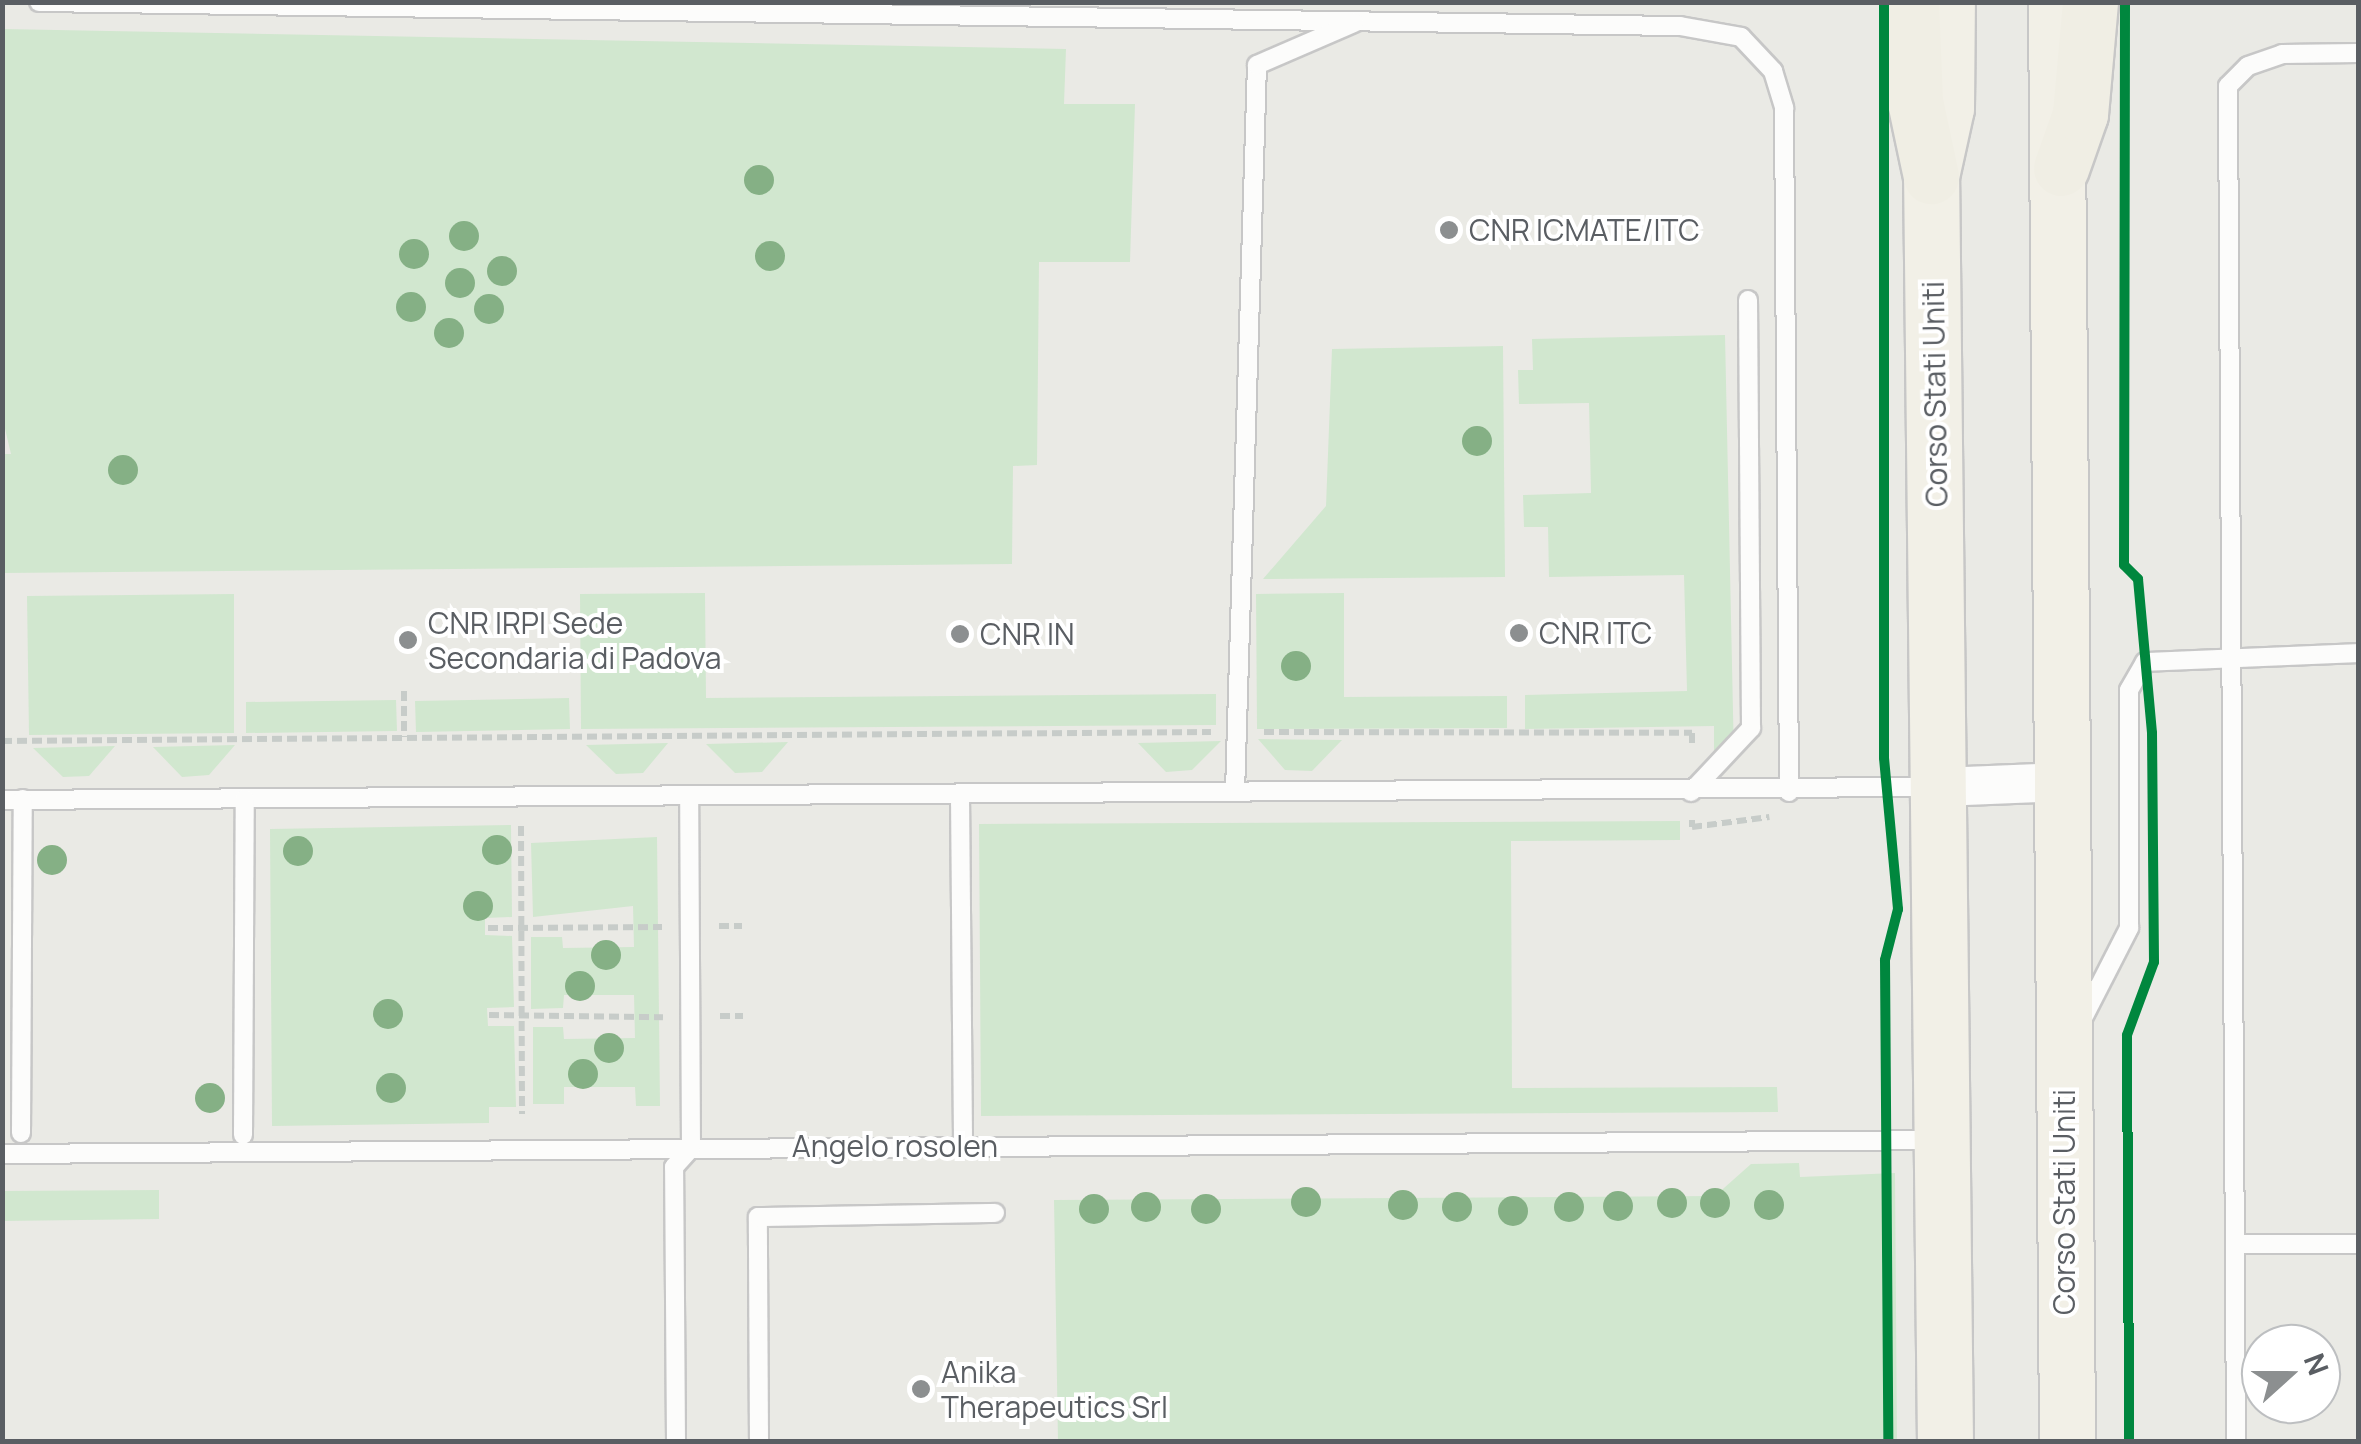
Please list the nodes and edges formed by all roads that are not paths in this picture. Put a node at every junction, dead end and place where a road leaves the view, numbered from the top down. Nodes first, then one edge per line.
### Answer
1 (40, 2) edge
2 (1911, 2) edge
3 (1947, 2) edge
4 (2056, 2) edge
5 (2090, 2) edge
6 (1359, 21) junction
7 (2358, 53) edge
8 (2061, 168) junction
9 (1931, 176) junction
10 (1748, 300) dead end
11 (2233, 653) junction
12 (2358, 653) edge
13 (2063, 782) junction
14 (1941, 787) junction
15 (1235, 792) junction
16 (1691, 792) junction
17 (1789, 792) junction
18 (960, 796) junction
19 (689, 797) junction
20 (245, 799) junction
21 (2, 800) edge
22 (23, 800) junction
23 (2063, 1058) junction
24 (21, 1133) dead end
25 (243, 1134) dead end
26 (1944, 1140) junction
27 (962, 1146) junction
28 (690, 1148) junction
29 (2, 1154) edge
30 (995, 1213) dead end
31 (2237, 1244) junction
32 (2358, 1244) edge
33 (1942, 1433) edge
34 (676, 1442) edge
35 (759, 1442) edge
36 (2067, 1442) edge
37 (2236, 1442) edge

1 - 6 lane
2 - 9 highway
3 - 9 main road, Corso Stati Uniti
4 - 8 main road, Corso Stati Uniti
5 - 8 highway
6 - 15 lane
6 - 17 lane
7 - 11 lane
8 - 13 main road, Corso Stati Uniti
9 - 14 main road, Corso Stati Uniti
10 - 16 lane
11 - 12 lane
11 - 23 lane
11 - 31 lane
13 - 14 street
13 - 23 main road, Corso Stati Uniti
14 - 17 lane
14 - 26 main road, Corso Stati Uniti
15 - 16 lane
15 - 18 lane
16 - 17 lane
18 - 19 lane
18 - 27 lane
19 - 20 lane
19 - 28 lane
20 - 22 lane
20 - 25 lane
21 - 22 lane
22 - 24 lane
23 - 36 main road, Corso Stati Uniti
26 - 27 lane, Angelo rosolen
26 - 33 main road, Corso Stati Uniti
27 - 28 lane, Angelo rosolen
28 - 29 lane, Angelo rosolen
28 - 34 lane
30 - 35 lane
31 - 32 lane
31 - 37 lane

